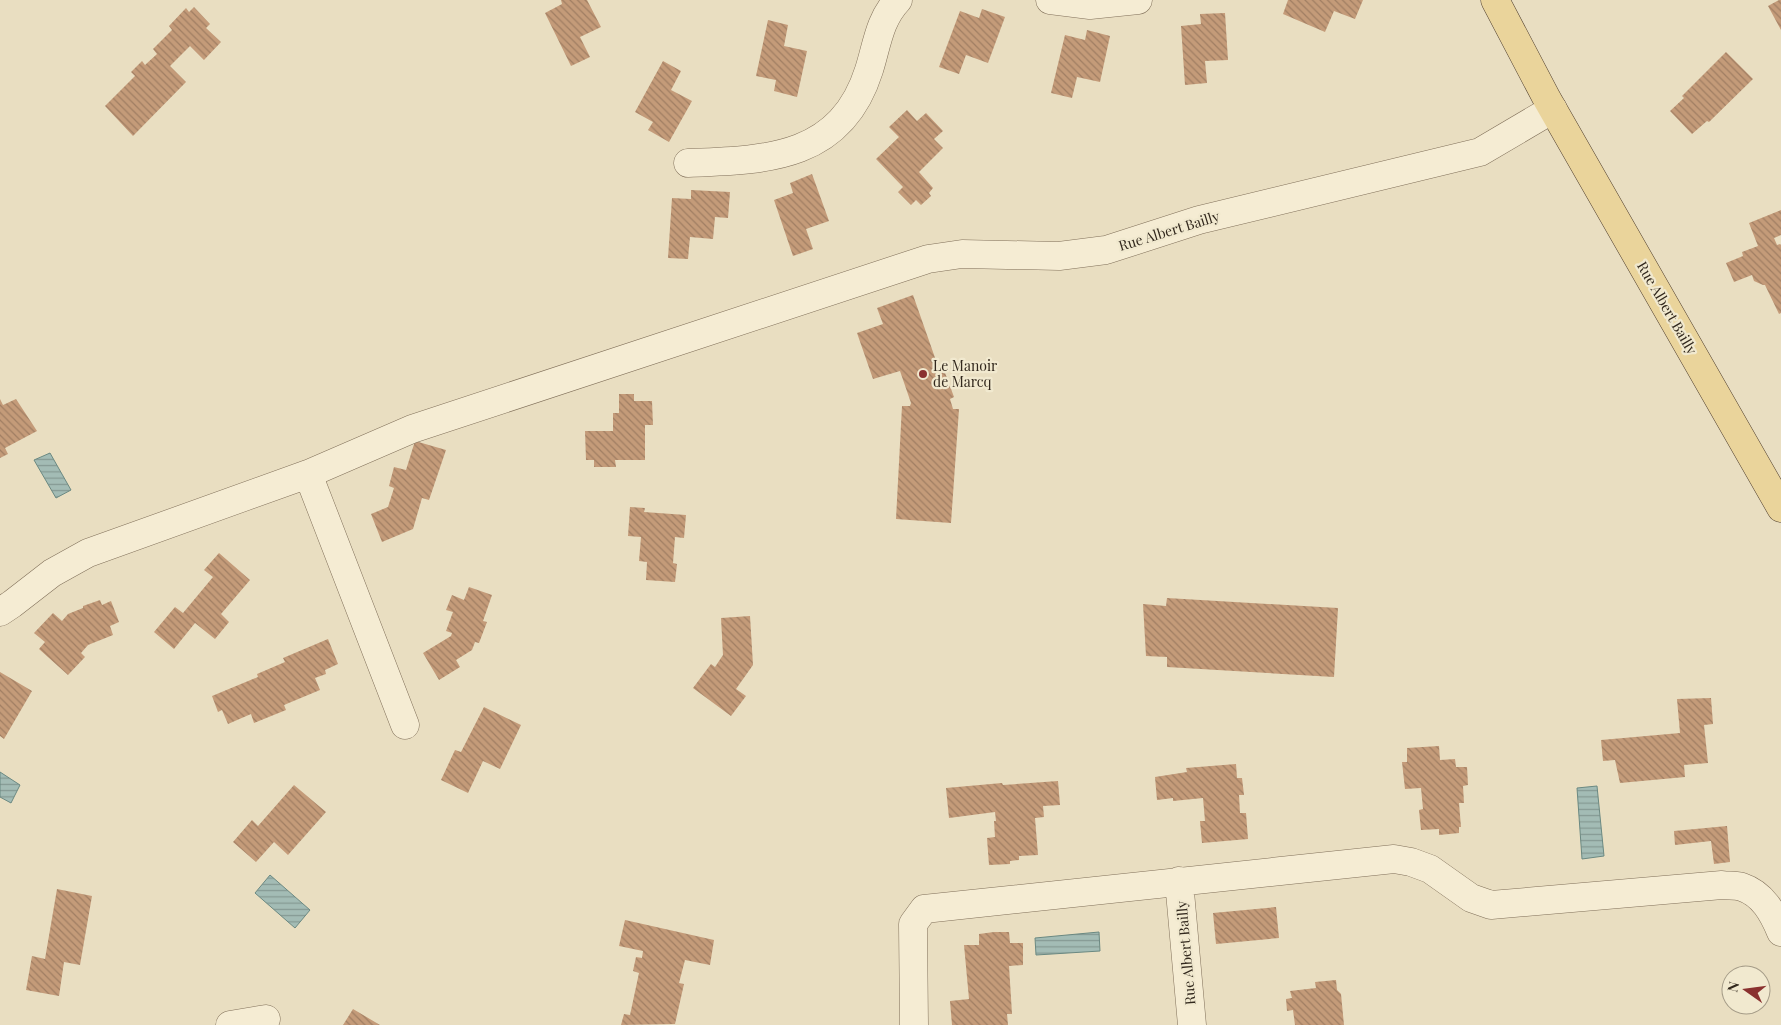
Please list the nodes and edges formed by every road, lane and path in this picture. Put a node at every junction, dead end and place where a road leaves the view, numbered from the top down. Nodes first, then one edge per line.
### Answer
1 (898, 0) edge
2 (1050, 0) edge
3 (1138, 0) edge
4 (1494, 0) edge
5 (1553, 109) junction
6 (688, 162) dead end
7 (308, 474) junction
8 (1781, 508) edge
9 (0, 612) edge
10 (405, 725) dead end
11 (1179, 881) junction
12 (1781, 932) edge
13 (266, 1019) dead end
14 (230, 1025) edge
15 (914, 1025) edge
16 (1192, 1025) edge

1 - 6 street
2 - 3 street
4 - 5 main road, Rue Albert Bailly
5 - 7 street, Rue Albert Bailly
5 - 8 main road, Rue Albert Bailly
7 - 9 street, Rue Albert Bailly
7 - 10 street
11 - 12 street
11 - 15 street
11 - 16 street, Rue Albert Bailly
13 - 14 street

